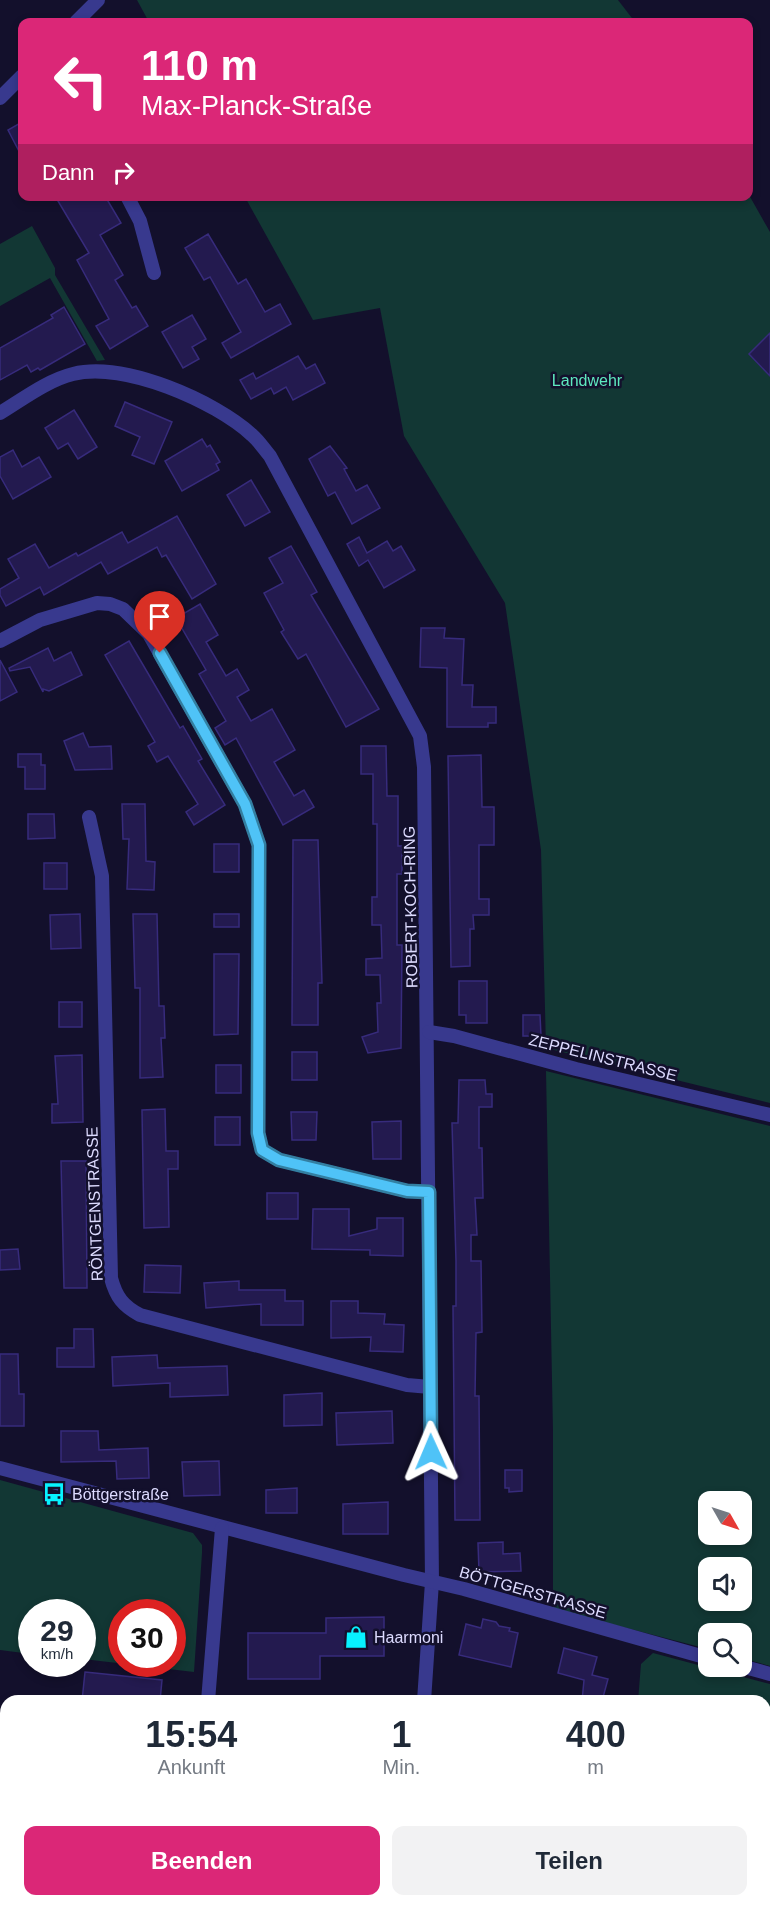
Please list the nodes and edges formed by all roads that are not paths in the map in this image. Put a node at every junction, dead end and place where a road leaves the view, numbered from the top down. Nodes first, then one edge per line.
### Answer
1 (98, 0) edge
2 (80, 18) edge
3 (18, 79) edge
4 (0, 98) edge
5 (130, 201) edge
6 (154, 273) dead end
7 (0, 412) edge
8 (0, 641) edge
9 (89, 817) dead end
10 (429, 1032) junction
11 (770, 1115) edge
12 (429, 1192) junction
13 (430, 1387) junction
14 (0, 1468) edge
15 (222, 1528) junction
16 (432, 1582) junction
17 (698, 1655) edge
18 (752, 1669) edge
19 (770, 1674) edge
20 (208, 1695) edge
21 (424, 1695) edge

1 - 2 street
3 - 4 street
5 - 6 street
7 - 10 street, ROBERT-KOCH-RING
8 - 12 street
9 - 13 street, RÖNTGENSTRASSE
10 - 11 street, ZEPPELINSTRASSE
10 - 12 street, ROBERT-KOCH-RING
12 - 13 street, ROBERT-KOCH-RING
13 - 16 street, ROBERT-KOCH-RING
14 - 15 street, BÖTTGERSTRASSE
15 - 16 street, BÖTTGERSTRASSE
15 - 20 street
16 - 17 street, BÖTTGERSTRASSE
16 - 21 street, ROBERT-KOCH-RING
18 - 19 street

